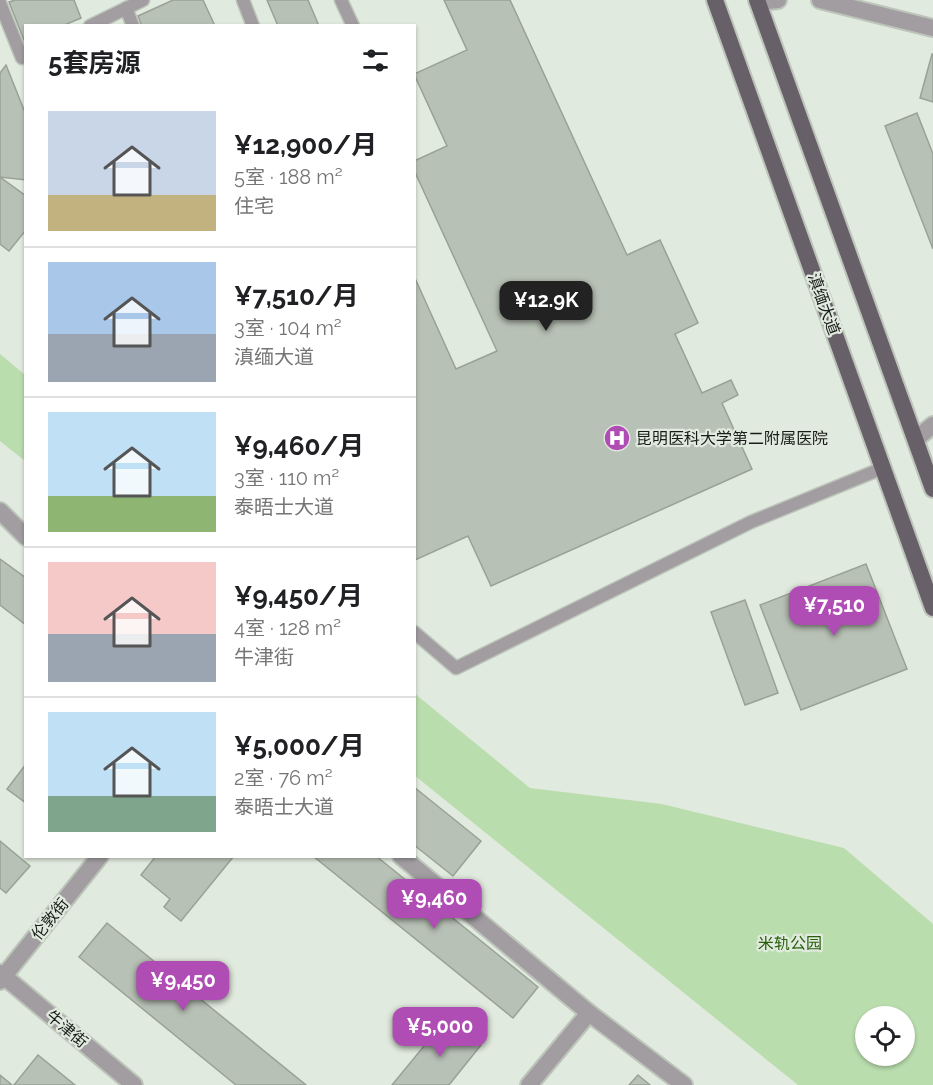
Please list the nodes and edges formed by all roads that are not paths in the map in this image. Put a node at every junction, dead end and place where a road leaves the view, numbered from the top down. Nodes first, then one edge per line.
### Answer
1 (143, 0) edge
2 (243, 0) edge
3 (341, 0) edge
4 (715, 0) edge
5 (778, 0) edge
6 (820, 0) edge
7 (758, 1) edge
8 (0, 3) edge
9 (126, 8) junction
10 (94, 24) edge
11 (132, 24) edge
12 (252, 24) edge
13 (352, 24) edge
14 (933, 28) edge
15 (24, 60) edge
16 (933, 424) edge
17 (916, 439) junction
18 (883, 468) junction
19 (933, 489) edge
20 (0, 511) edge
21 (24, 535) edge
22 (933, 608) edge
23 (416, 634) edge
24 (98, 858) edge
25 (402, 858) edge
26 (1, 977) edge
27 (589, 1013) junction
28 (134, 1085) edge
29 (529, 1085) edge
30 (684, 1085) edge

1 - 9 lane
2 - 12 lane
3 - 13 lane
4 - 18 main road, 滇缅大道
5 - 7 street
6 - 14 street
7 - 17 main road
8 - 15 lane
9 - 10 lane
9 - 11 lane
16 - 17 street
17 - 19 main road
18 - 22 main road, 滇缅大道
18 - 23 lane
20 - 21 street
24 - 26 street, 伦敦街
25 - 27 street
26 - 28 street, 牛津街
27 - 29 street
27 - 30 street

